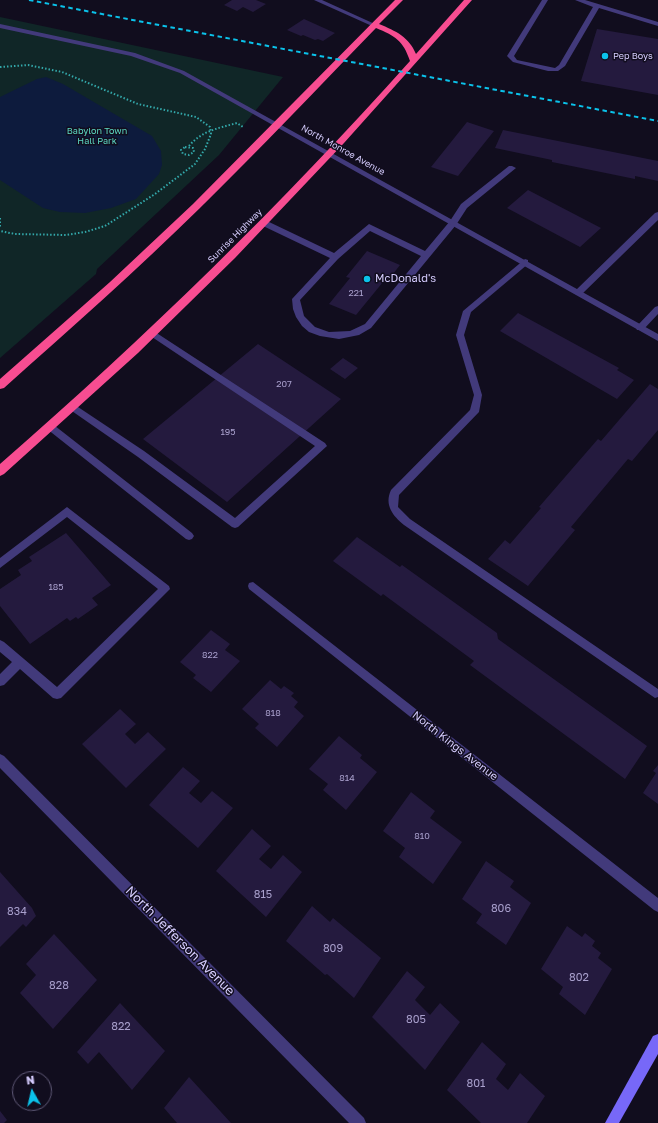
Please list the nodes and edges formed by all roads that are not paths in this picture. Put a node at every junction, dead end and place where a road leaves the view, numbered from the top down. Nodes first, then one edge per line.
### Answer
1 (317, 0) edge
2 (399, 0) edge
3 (468, 0) edge
4 (545, 0) edge
5 (578, 0) edge
6 (597, 6) junction
7 (658, 24) edge
8 (374, 25) junction
9 (0, 26) edge
10 (414, 61) junction
11 (277, 125) junction
12 (330, 154) junction
13 (512, 168) dead end
14 (658, 215) edge
15 (453, 222) junction
16 (264, 223) junction
17 (426, 255) junction
18 (335, 257) junction
19 (525, 262) junction
20 (579, 292) junction
21 (658, 309) edge
22 (640, 328) junction
23 (152, 333) junction
24 (658, 338) edge
25 (0, 385) edge
26 (72, 407) junction
27 (50, 426) junction
28 (0, 471) edge
29 (189, 536) dead end
30 (3, 557) edge
31 (252, 586) dead end
32 (0, 645) edge
33 (20, 662) junction
34 (0, 681) edge
35 (656, 693) dead end
36 (0, 760) edge
37 (658, 906) edge
38 (658, 1041) edge
39 (359, 1123) edge
40 (612, 1123) edge

1 - 8 street
2 - 8 highway
3 - 10 highway, Sunrise Highway
4 - 6 street
5 - 6 street
6 - 7 street
8 - 10 highway
8 - 11 highway
9 - 11 street, North Monroe Avenue
10 - 12 highway, Sunrise Highway
11 - 12 street, North Monroe Avenue
11 - 25 highway
12 - 15 street, North Monroe Avenue
12 - 16 highway, Sunrise Highway
13 - 15 street
14 - 20 street
15 - 17 street
15 - 19 street, North Monroe Avenue
16 - 18 street
16 - 23 highway, Sunrise Highway
17 - 18 street
17 - 18 street
19 - 20 street, North Monroe Avenue
19 - 35 street
20 - 22 street, North Monroe Avenue
21 - 22 street
22 - 24 street, North Monroe Avenue
23 - 26 highway, Sunrise Highway
23 - 26 street
26 - 27 highway, Sunrise Highway
27 - 28 highway, Sunrise Highway
27 - 29 street
30 - 33 street
31 - 37 street, North Kings Avenue
32 - 33 street
33 - 34 street
36 - 39 street, North Jefferson Avenue
38 - 40 street

